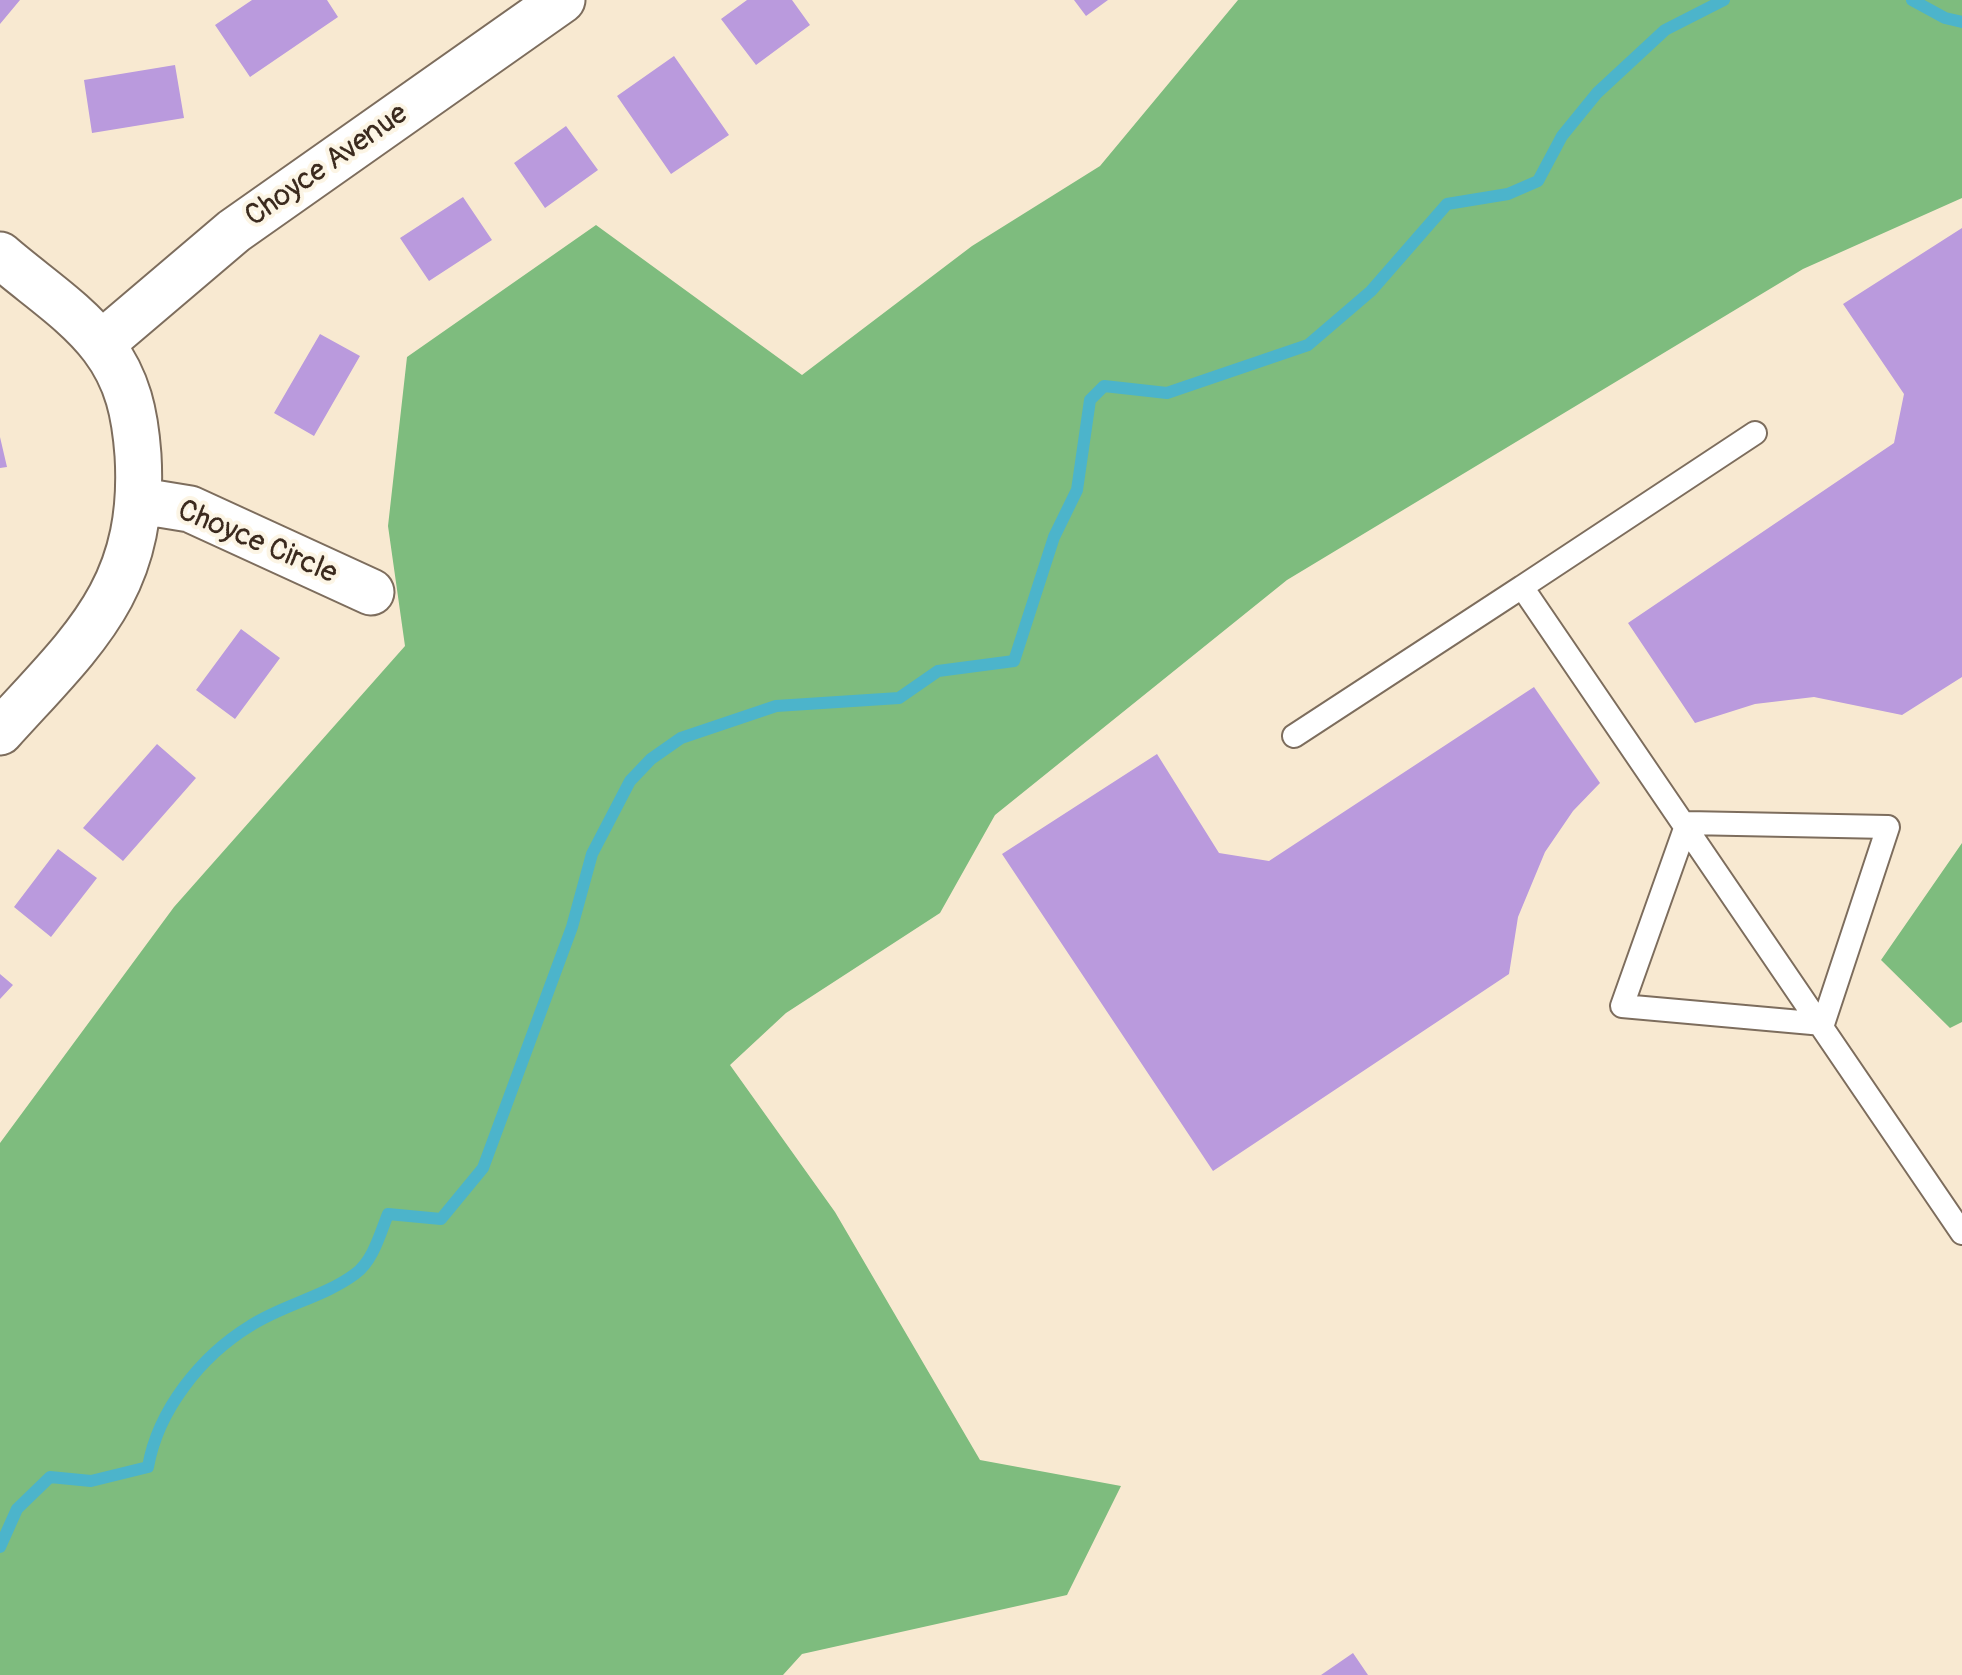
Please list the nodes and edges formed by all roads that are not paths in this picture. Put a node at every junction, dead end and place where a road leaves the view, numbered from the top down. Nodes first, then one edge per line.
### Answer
1 (562, 0) edge
2 (0, 255) edge
3 (101, 344) junction
4 (1756, 432) dead end
5 (141, 501) junction
6 (1522, 587) junction
7 (370, 592) dead end
8 (0, 732) edge
9 (1294, 736) dead end
10 (1687, 823) junction
11 (1823, 1024) junction
12 (1962, 1233) edge

1 - 3 street, Choyce Avenue
2 - 3 street, Choyce Circle
3 - 5 street, Choyce Circle
4 - 6 lane
5 - 7 street, Choyce Circle
5 - 8 street, Choyce Circle
6 - 9 lane
6 - 10 lane
10 - 11 lane
10 - 11 lane
10 - 11 lane
11 - 12 lane

